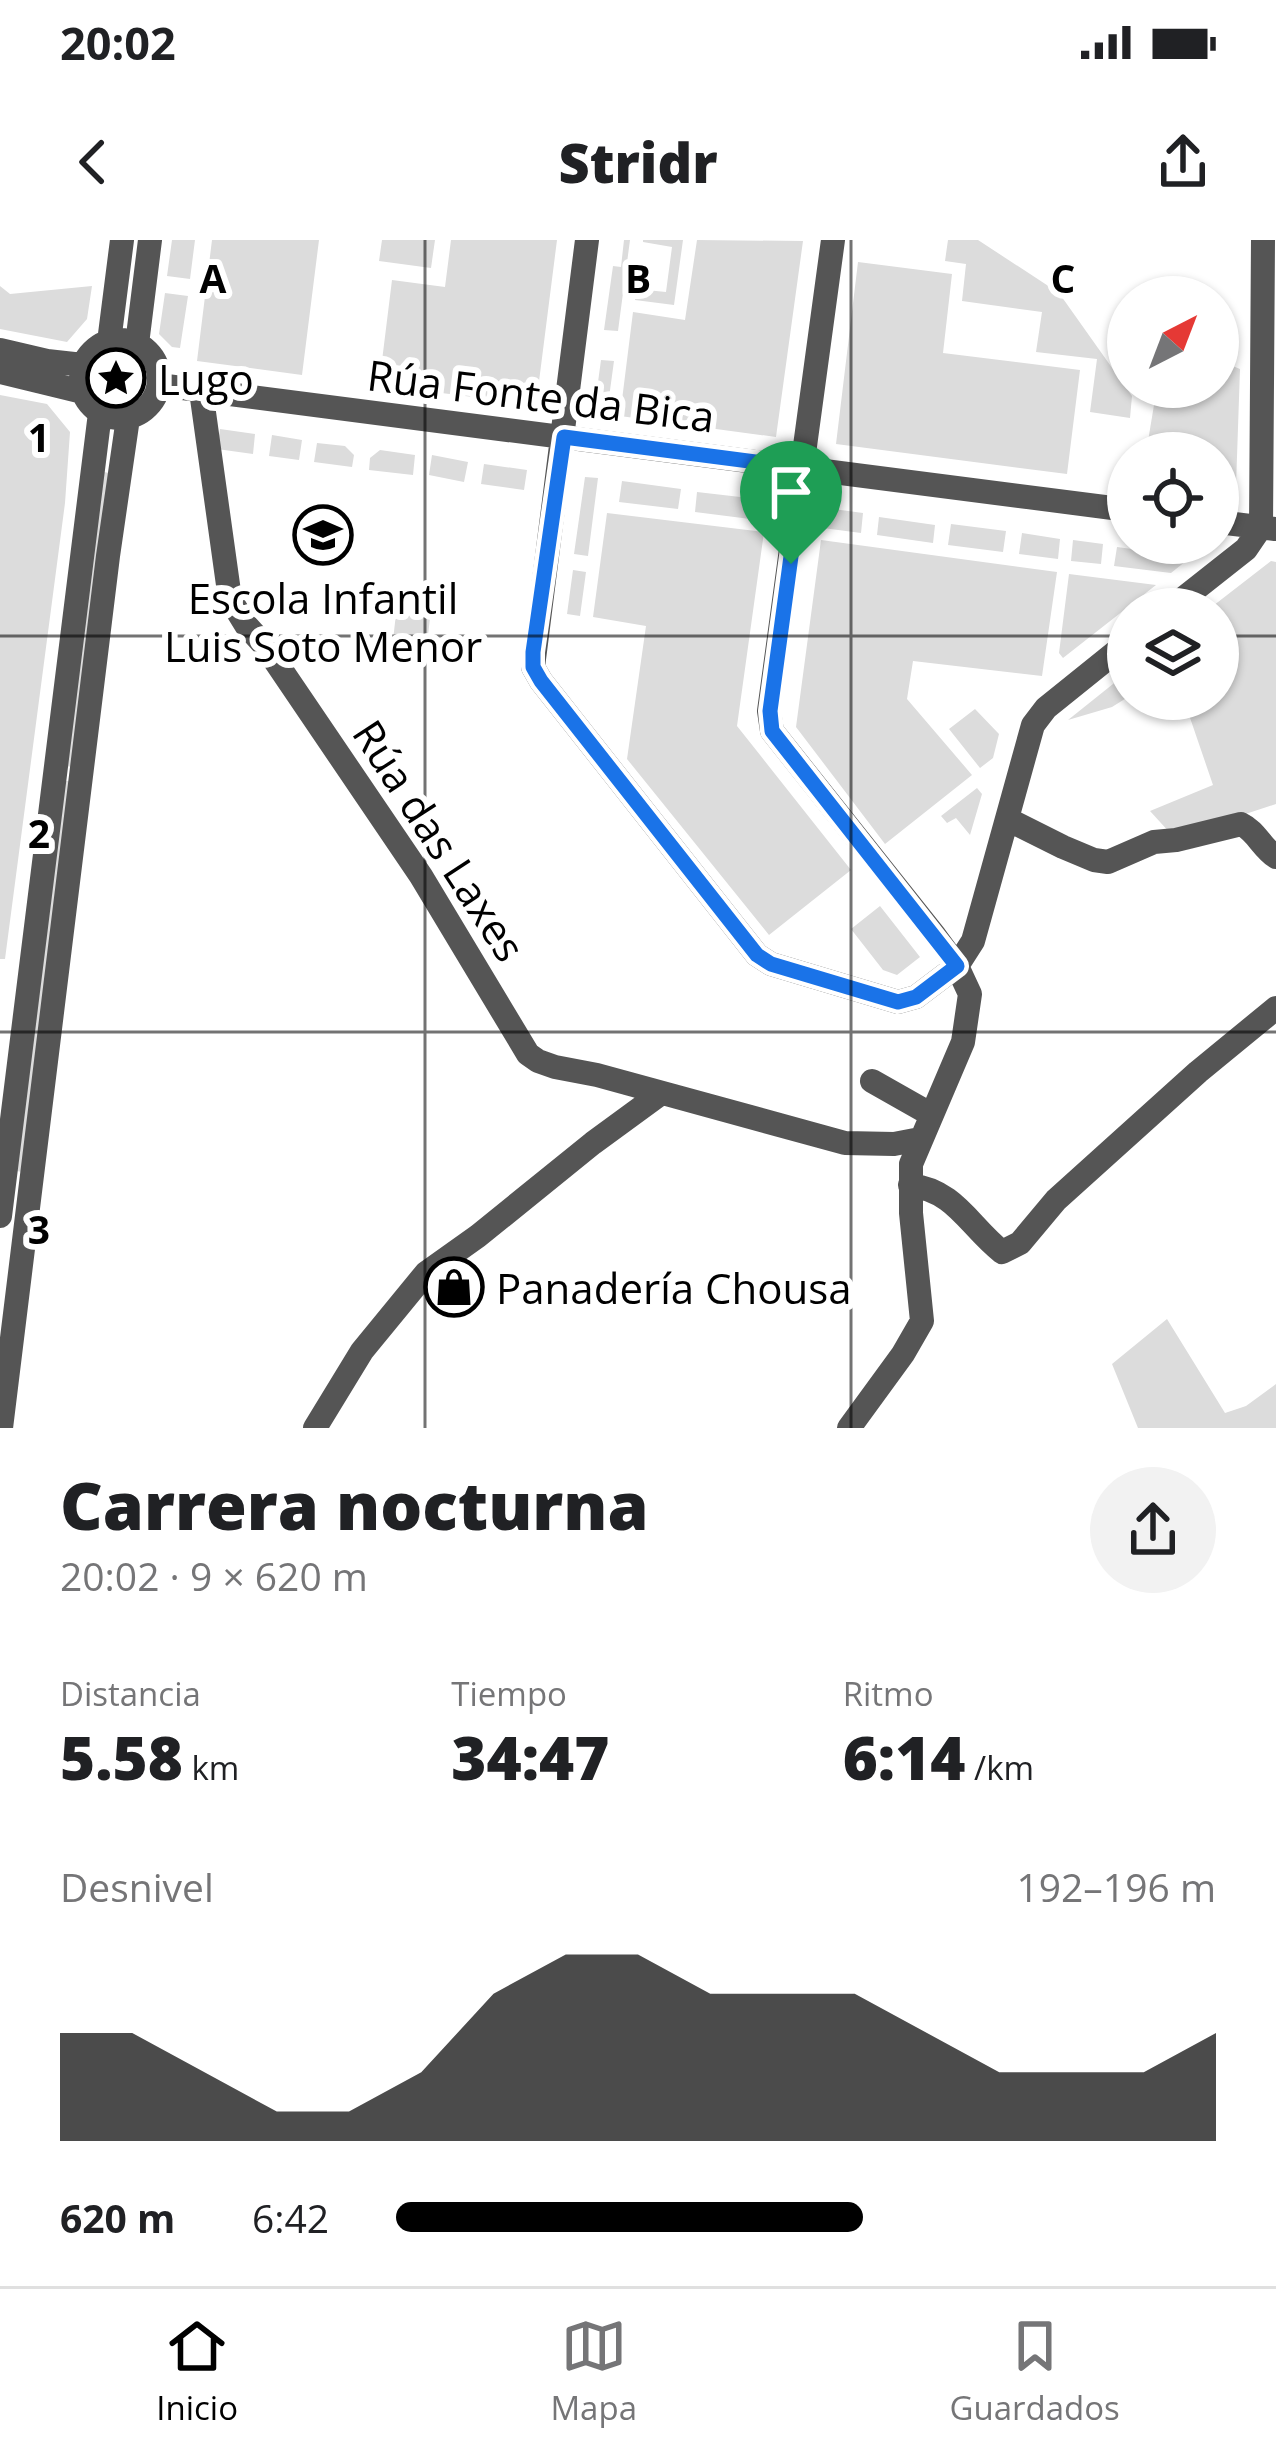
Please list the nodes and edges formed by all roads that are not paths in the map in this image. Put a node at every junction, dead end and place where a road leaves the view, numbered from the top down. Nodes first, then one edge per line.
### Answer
1 (122, 240) edge
2 (150, 240) edge
3 (587, 240) edge
4 (833, 240) edge
5 (1263, 240) edge
6 (109, 342) junction
7 (136, 344) junction
8 (0, 350) edge
9 (83, 365) junction
10 (0, 372) edge
11 (159, 385) junction
12 (201, 391) junction
13 (83, 392) junction
14 (100, 413) junction
15 (128, 418) junction
16 (564, 437) junction
17 (803, 468) junction
18 (1107, 507) edge
19 (1268, 528) edge
20 (1196, 588) edge
21 (1107, 659) edge
22 (1007, 819) junction
23 (1276, 857) edge
24 (957, 966) junction
25 (1276, 1008) edge
26 (872, 1081) dead end
27 (660, 1094) junction
28 (932, 1115) junction
29 (920, 1139) junction
30 (910, 1185) junction
31 (2, 1187) edge
32 (0, 1216) edge
33 (1, 1428) edge
34 (315, 1428) edge
35 (849, 1428) edge

1 - 6 street
2 - 7 street
3 - 16 street
4 - 17 street
5 - 19 street
6 - 7 street
6 - 9 street
7 - 11 street
8 - 9 street
9 - 13 street
10 - 13 street
11 - 12 street, Rúa Fonte da Bica
11 - 15 street
12 - 16 street, Rúa Fonte da Bica
12 - 27 street, Rúa das Laxes
13 - 14 street
14 - 15 street
14 - 31 street
15 - 33 street
16 - 17 street, Rúa Fonte da Bica
16 - 24 street
17 - 18 street, Rúa Fonte da Bica
17 - 24 street
19 - 20 street
21 - 22 street
22 - 23 street
22 - 24 street
24 - 28 street
25 - 30 street
26 - 28 street
27 - 29 street
27 - 34 street
28 - 29 street
29 - 30 street
30 - 35 street
31 - 32 street

